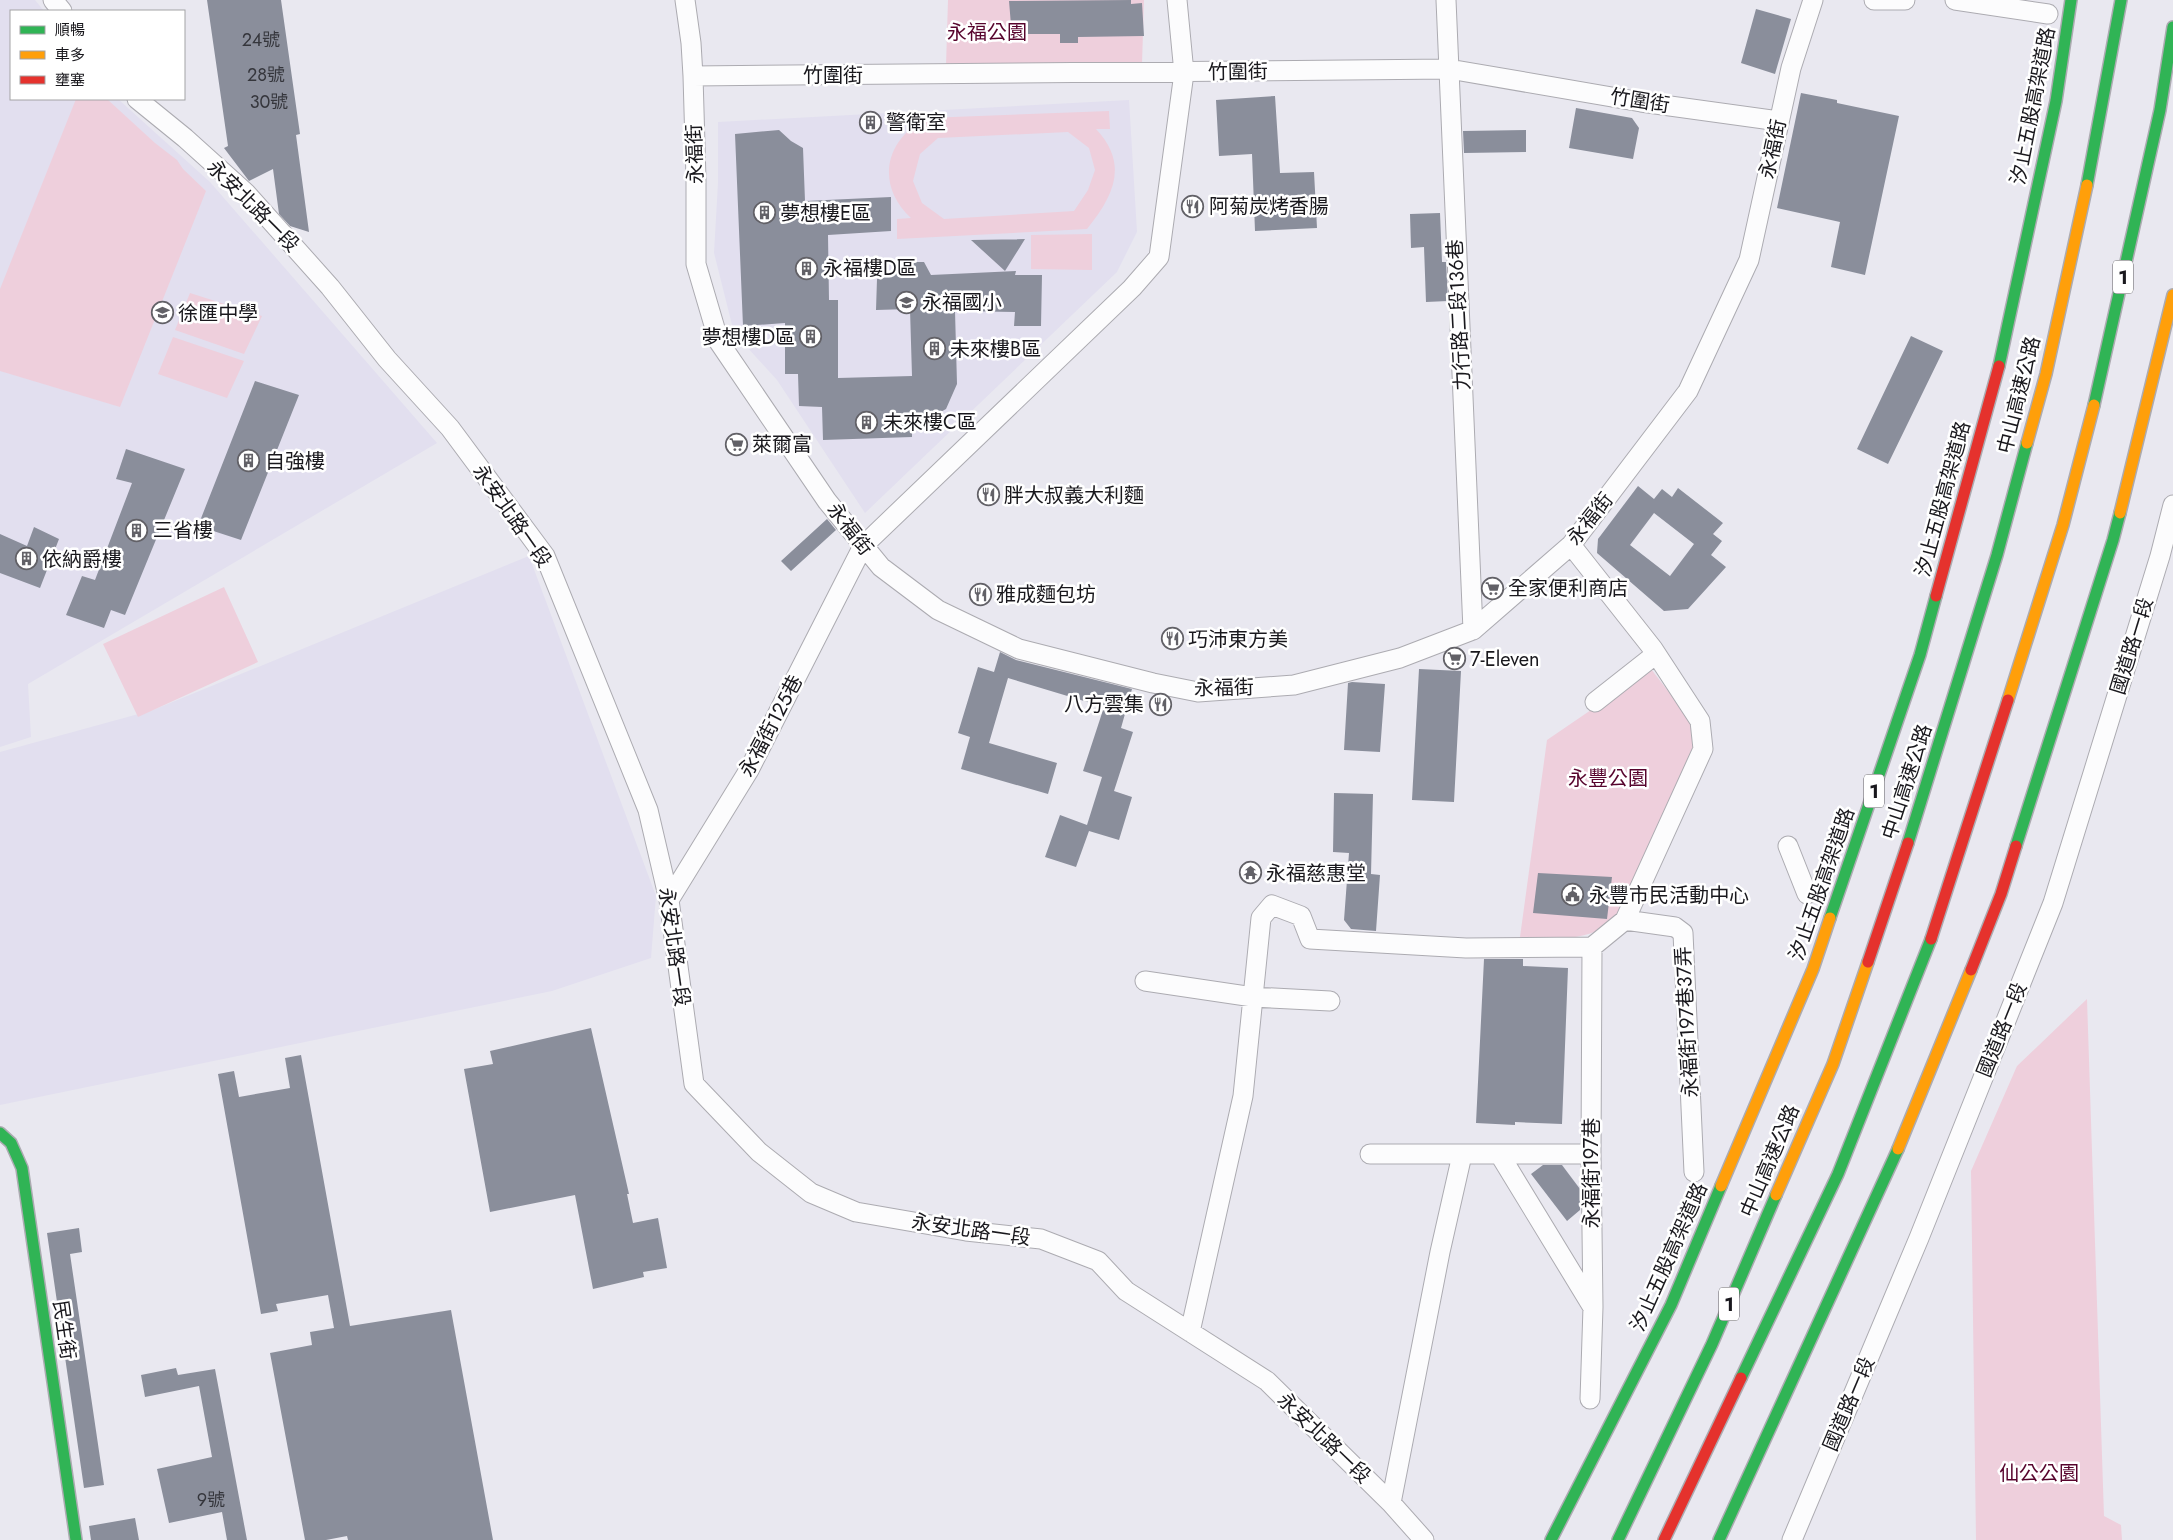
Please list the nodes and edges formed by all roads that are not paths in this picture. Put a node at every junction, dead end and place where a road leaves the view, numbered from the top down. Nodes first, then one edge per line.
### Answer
1 (53, 0) edge
2 (685, 0) edge
3 (1177, 0) edge
4 (1446, 0) edge
5 (1813, 0) edge
6 (1874, 0) edge
7 (1905, 0) edge
8 (1956, 0) edge
9 (2071, 0) edge
10 (2121, 0) edge
11 (61, 10) edge
12 (2048, 14) dead end
13 (2173, 27) edge
14 (1449, 69) junction
15 (1184, 73) junction
16 (693, 76) junction
17 (138, 100) edge
18 (1779, 121) junction
19 (2173, 296) edge
20 (2173, 505) edge
21 (1571, 545) junction
22 (863, 546) junction
23 (2167, 559) edge
24 (1473, 630) junction
25 (1656, 654) junction
26 (1595, 702) dead end
27 (1788, 846) dead end
28 (1806, 894) dead end
29 (669, 900) junction
30 (1625, 920) junction
31 (1592, 947) junction
32 (1144, 981) dead end
33 (1253, 997) junction
34 (1330, 1001) dead end
35 (0, 1133) edge
36 (1370, 1154) dead end
37 (1591, 1154) junction
38 (1462, 1155) junction
39 (1500, 1155) junction
40 (1694, 1172) dead end
41 (1593, 1307) junction
42 (1190, 1332) junction
43 (1590, 1399) dead end
44 (1391, 1503) junction
45 (76, 1540) edge
46 (1424, 1540) edge
47 (1551, 1540) edge
48 (1618, 1540) edge
49 (1664, 1540) edge
50 (1719, 1540) edge
51 (1792, 1540) edge

1 - 11 street
2 - 16 street, 永福街
3 - 15 street, 永福街125巷
4 - 14 street, 力行路二段136巷
5 - 18 street, 永福街
6 - 7 street
8 - 12 street
9 - 47 main road, 汐止五股高架道路 / 1
10 - 48 main road, 中山高速公路 / 1
13 - 49 main road, 1
14 - 15 street, 竹圍街
14 - 18 street, 竹圍街
14 - 24 street, 力行路二段136巷
15 - 16 street, 竹圍街
15 - 22 street, 永福街125巷
16 - 22 street, 永福街
17 - 29 street, 永安北路一段
18 - 21 street, 永福街
19 - 50 main road
20 - 23 street, 國道路一段
21 - 24 street, 永福街
21 - 25 street
22 - 24 street, 永福街
22 - 29 street, 永福街125巷
23 - 51 street, 國道路一段
25 - 26 street
25 - 30 street
27 - 28 street
29 - 42 street, 永安北路一段
30 - 31 street
30 - 40 street, 永福街197巷37弄
31 - 33 street
31 - 37 street, 永福街197巷
32 - 33 street
33 - 34 street
33 - 42 street
35 - 45 main road, 民生街
36 - 38 street
37 - 39 street
37 - 41 street, 永福街197巷
38 - 39 street
38 - 44 street
39 - 41 street
41 - 43 street, 永福街197巷
42 - 44 street, 永安北路一段
44 - 46 street, 永安北路一段

